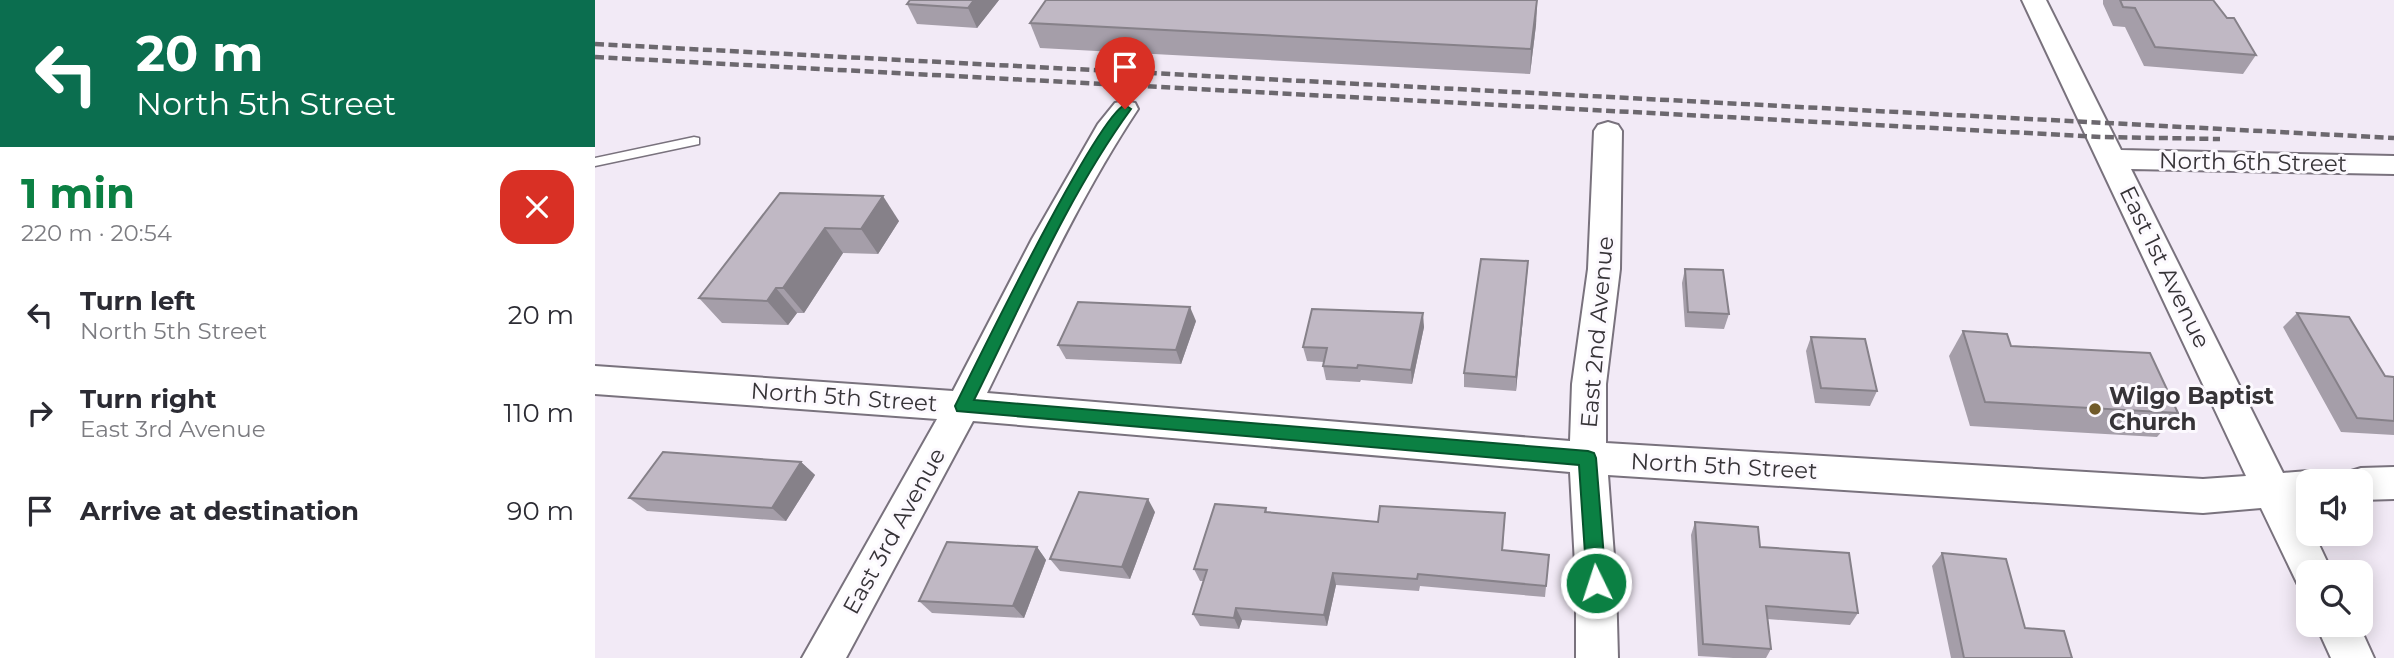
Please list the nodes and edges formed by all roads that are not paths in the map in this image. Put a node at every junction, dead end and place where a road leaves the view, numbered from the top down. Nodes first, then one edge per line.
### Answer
1 (2034, 0) edge
2 (1125, 109) dead end
3 (1608, 131) dead end
4 (694, 141) dead end
5 (2113, 159) junction
6 (595, 162) edge
7 (2394, 165) edge
8 (595, 380) edge
9 (963, 406) junction
10 (1588, 458) junction
11 (2394, 482) edge
12 (2373, 483) edge
13 (2296, 488) edge
14 (2272, 489) junction
15 (2306, 560) edge
16 (2343, 637) edge
17 (823, 658) edge
18 (1597, 658) edge
19 (2353, 658) edge

1 - 5 street, East 1st Avenue
2 - 9 street, East 3rd Avenue
3 - 10 street, East 2nd Avenue
4 - 6 lane
5 - 7 street, North 6th Street
5 - 14 street, East 1st Avenue
8 - 9 street, North 5th Street
9 - 10 street, North 5th Street
9 - 17 street, East 3rd Avenue
10 - 14 street, North 5th Street
10 - 18 street, East 2nd Avenue
11 - 12 street
13 - 14 street, North 5th Street
14 - 15 street, East 1st Avenue
16 - 19 street

